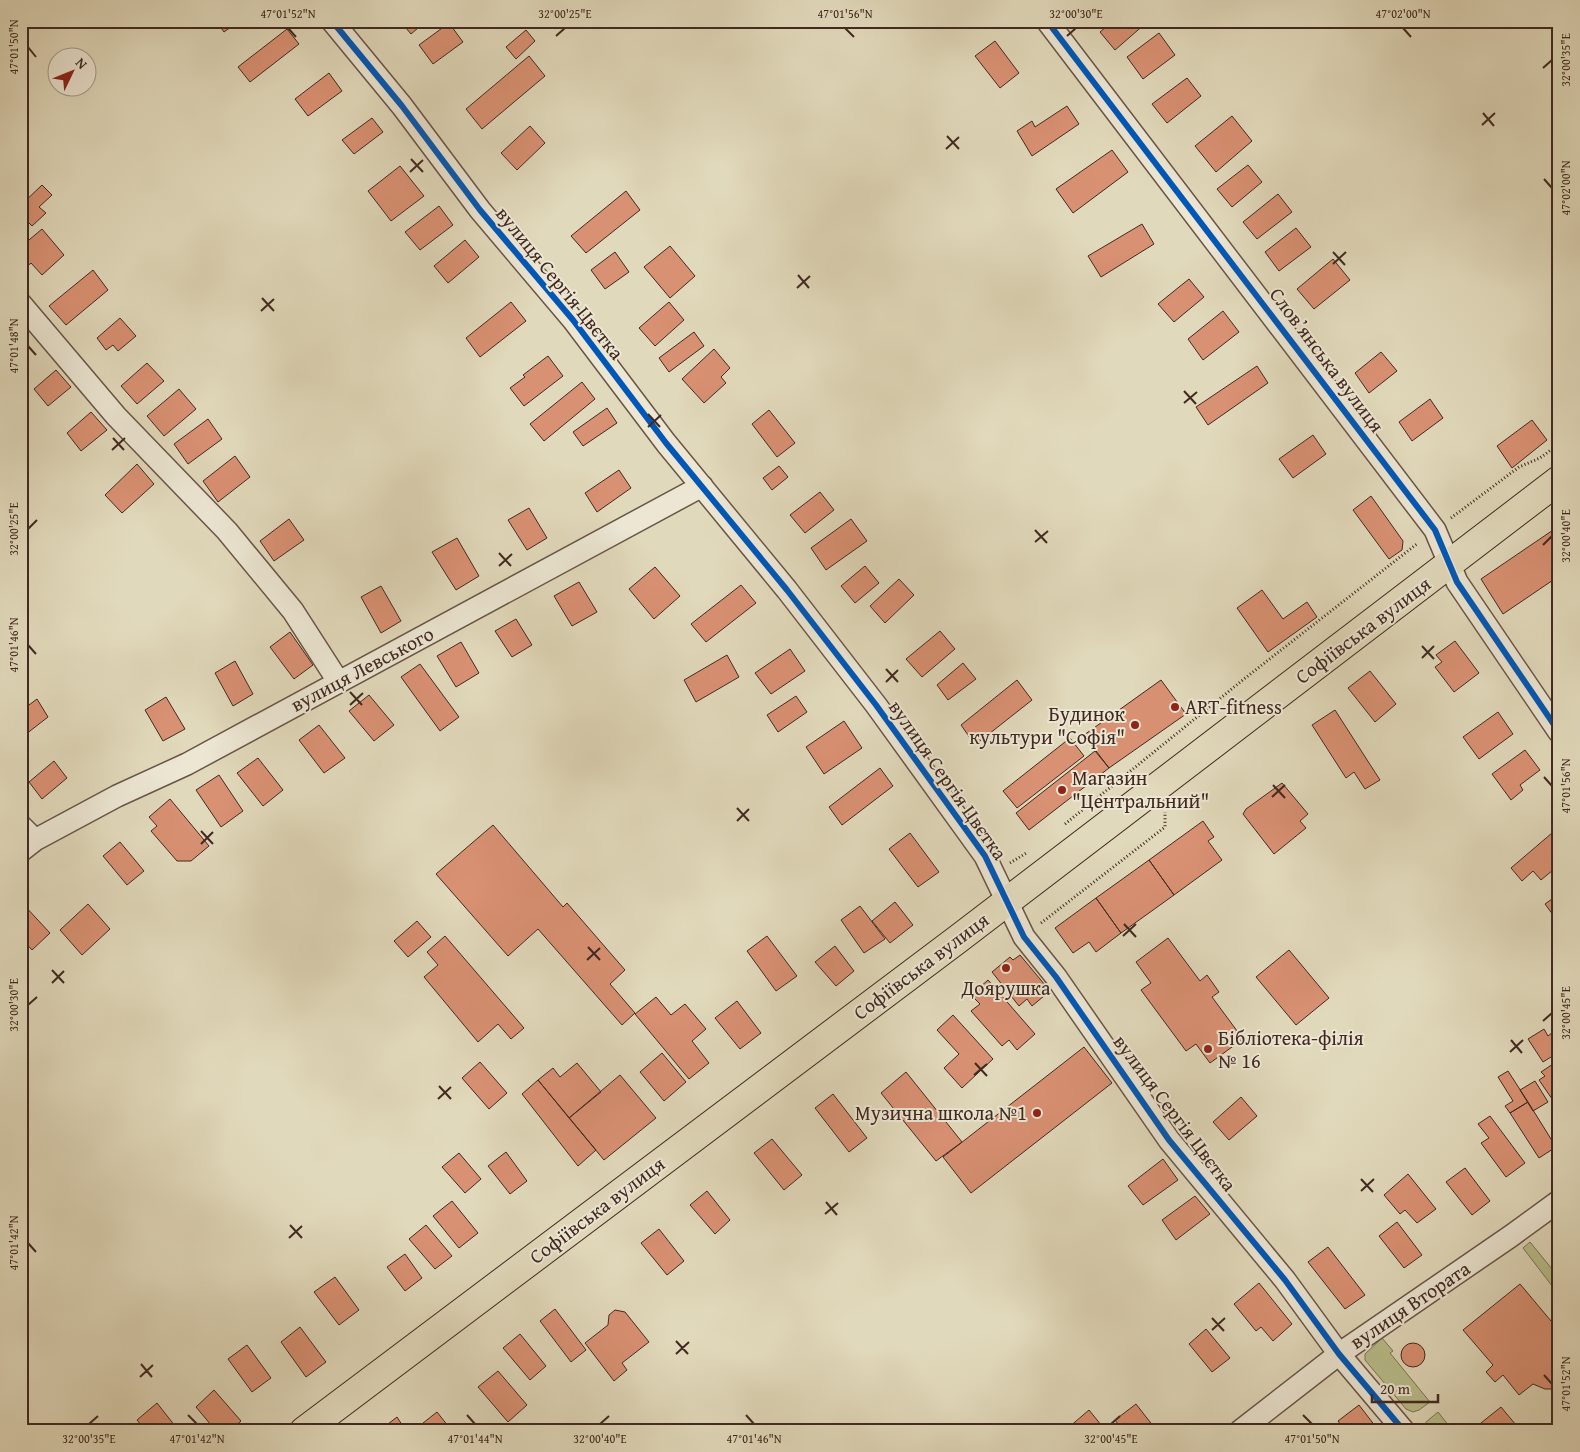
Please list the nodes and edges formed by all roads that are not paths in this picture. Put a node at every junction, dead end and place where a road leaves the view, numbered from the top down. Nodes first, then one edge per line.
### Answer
1 (332, 21) edge
2 (1047, 21) edge
3 (21, 304) edge
4 (1559, 480) edge
5 (702, 486) junction
6 (1449, 564) junction
7 (338, 681) junction
8 (1559, 732) edge
9 (26, 839) edge
10 (1008, 901) junction
11 (1559, 1201) edge
12 (1339, 1354) junction
13 (304, 1431) edge
14 (1240, 1431) edge
15 (1404, 1431) edge

1 - 5 street, вулиця Сергія Цвєтка
2 - 6 street, Словʼянська вулиця
3 - 7 street
4 - 6 main road, Софіївська вулиця
5 - 7 street, вулиця Левського
5 - 10 street, вулиця Сергія Цвєтка
6 - 8 street, Словʼянська вулиця
6 - 10 main road, Софіївська вулиця
7 - 9 street, вулиця Левського
10 - 12 street, вулиця Сергія Цвєтка
10 - 13 main road, Софіївська вулиця
11 - 12 street, вулиця Втората
12 - 14 street, вулиця Втората
12 - 15 street, вулиця Сергія Цвєтка

